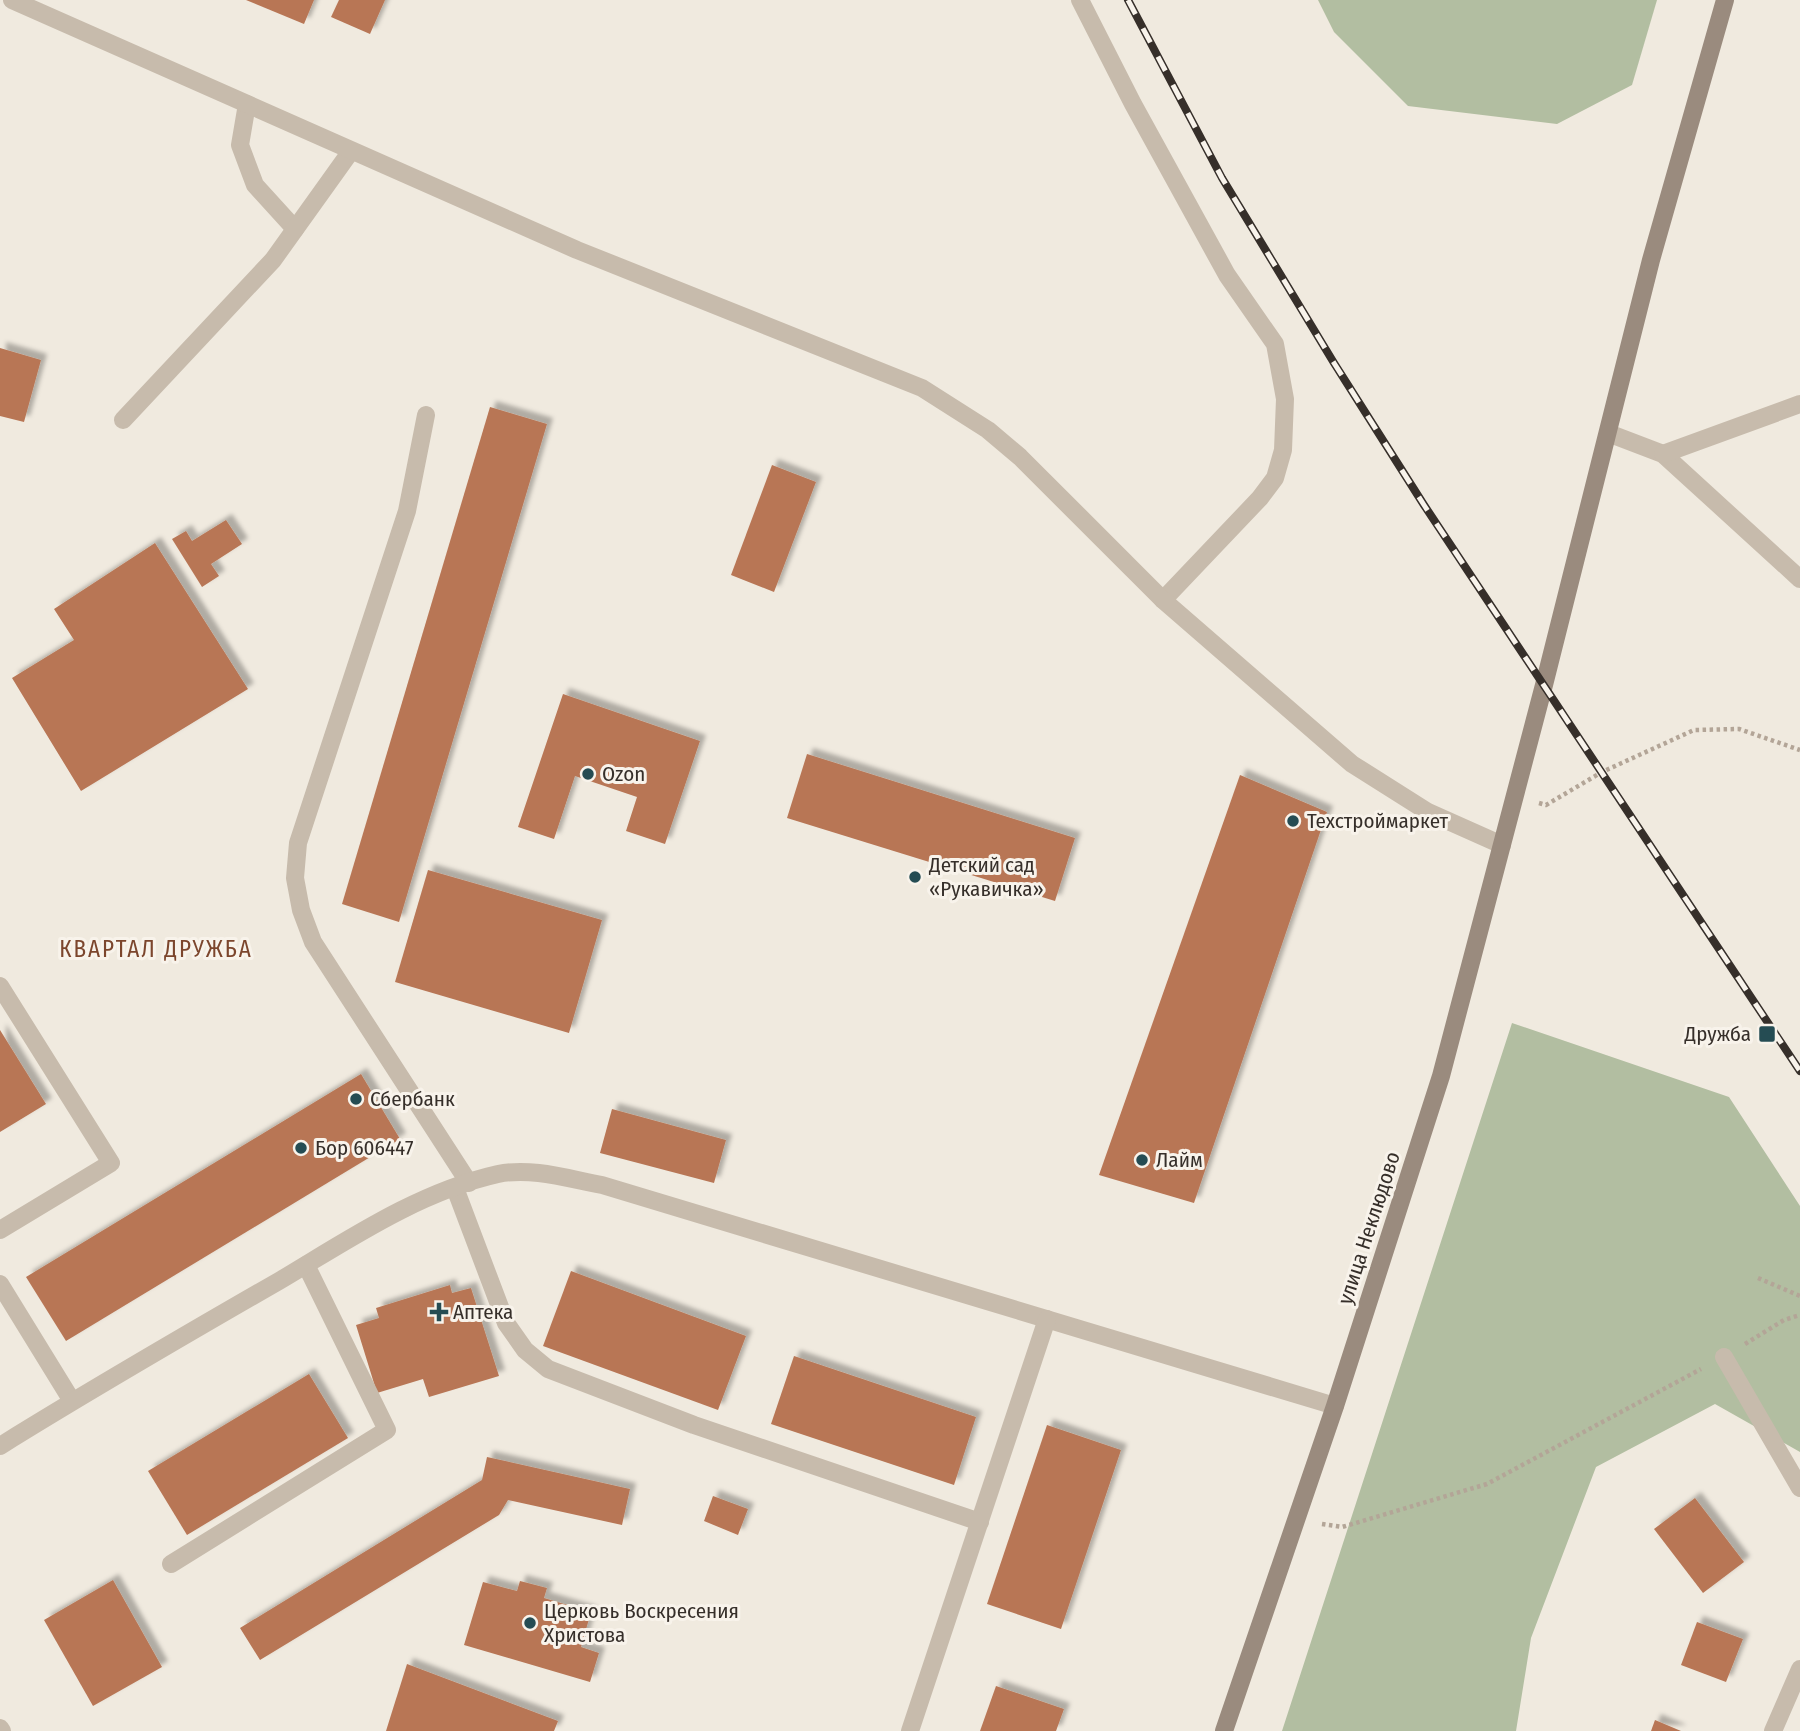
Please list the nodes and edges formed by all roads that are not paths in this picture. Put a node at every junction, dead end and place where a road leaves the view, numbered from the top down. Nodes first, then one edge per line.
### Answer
1 (12, 0) edge
2 (1080, 0) edge
3 (1725, 0) edge
4 (247, 104) junction
5 (351, 151) junction
6 (295, 229) junction
7 (1800, 404) edge
8 (426, 415) dead end
9 (123, 420) dead end
10 (1608, 433) junction
11 (1663, 454) junction
12 (1800, 579) edge
13 (1163, 600) junction
14 (1502, 845) junction
15 (0, 986) edge
16 (462, 1185) junction
17 (0, 1230) edge
18 (306, 1265) junction
19 (0, 1284) edge
20 (1047, 1319) junction
21 (1724, 1357) road end
22 (72, 1401) junction
23 (1335, 1406) junction
24 (0, 1446) edge
25 (1800, 1488) edge
26 (980, 1522) junction
27 (171, 1564) dead end
28 (1800, 1669) edge
29 (910, 1731) edge
30 (1224, 1731) edge
31 (1773, 1731) edge

1 - 4 street
2 - 13 street
3 - 10 main road, улица Неклюдово
4 - 5 street
4 - 6 street
5 - 6 street
5 - 13 street
6 - 9 street
7 - 11 street
8 - 16 street
10 - 11 street
10 - 14 main road, улица Неклюдово
11 - 12 street
13 - 14 street
14 - 23 main road, улица Неклюдово
15 - 17 street
16 - 18 street
16 - 20 street
16 - 26 street
18 - 22 street
18 - 27 street
19 - 22 street
20 - 23 street
20 - 26 street
21 - 25 street
22 - 24 street
23 - 30 main road, улица Неклюдово
26 - 29 street
28 - 31 street

